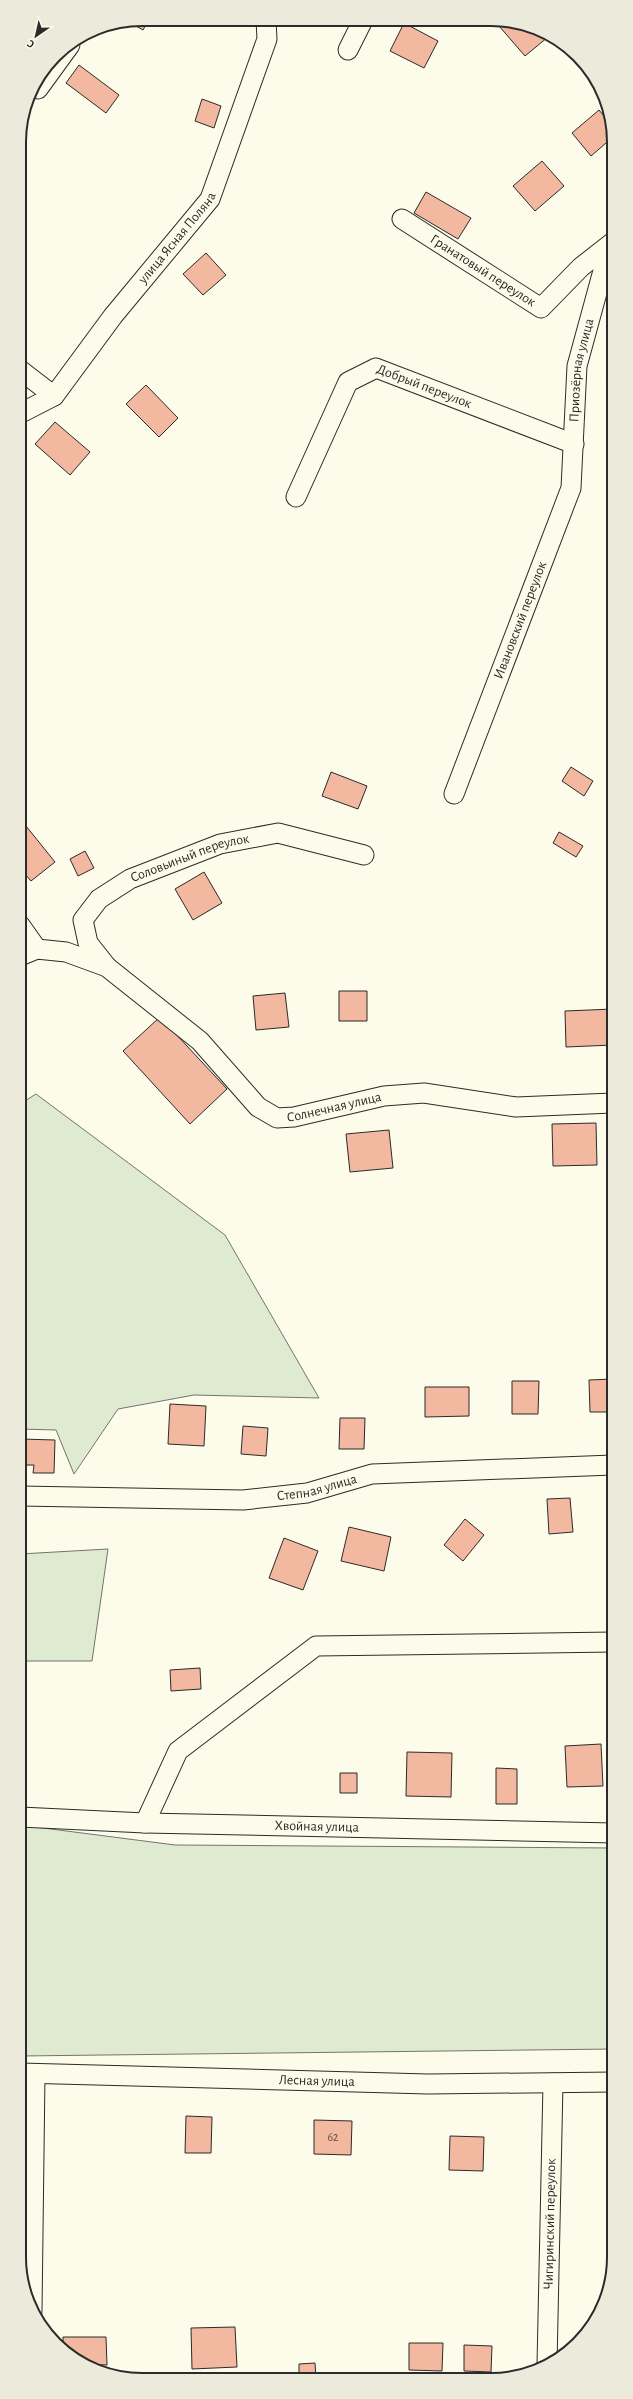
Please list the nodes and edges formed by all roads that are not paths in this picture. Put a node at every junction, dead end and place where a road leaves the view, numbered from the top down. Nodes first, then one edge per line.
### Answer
1 (266, 26) edge
2 (360, 26) edge
3 (348, 50) dead end
4 (54, 67) edge
5 (46, 78) edge
6 (402, 219) dead end
7 (607, 247) edge
8 (607, 262) edge
9 (26, 374) edge
10 (54, 396) junction
11 (26, 410) edge
12 (574, 444) junction
13 (296, 497) dead end
14 (454, 794) dead end
15 (364, 855) dead end
16 (26, 933) edge
17 (37, 949) junction
18 (26, 954) edge
19 (107, 967) junction
20 (607, 1102) edge
21 (607, 1465) edge
22 (26, 1496) edge
23 (607, 1642) edge
24 (26, 1818) edge
25 (145, 1823) junction
26 (607, 1833) edge
27 (27, 2073) edge
28 (607, 2082) edge
29 (553, 2083) junction
30 (32, 2293) edge
31 (547, 2358) edge

1 - 10 street, улица Ясная Поляна
2 - 3 street
4 - 5 street
6 - 7 street, Гранатовый переулок
8 - 12 street, Приозёрная улица
9 - 10 street
10 - 11 street, улица Ясная Поляна
12 - 13 street, Добрый переулок
12 - 14 street, Ивановский переулок
15 - 19 street, Соловьиный переулок
16 - 17 street
17 - 18 street, Солнечная улица
17 - 19 street, Солнечная улица
19 - 20 street, Солнечная улица
21 - 22 street, Степная улица
23 - 25 street
24 - 25 street, Хвойная улица
25 - 26 street, Хвойная улица
27 - 29 street, Лесная улица
27 - 30 street
28 - 29 street, Лесная улица
29 - 31 street, Чигиринский переулок

